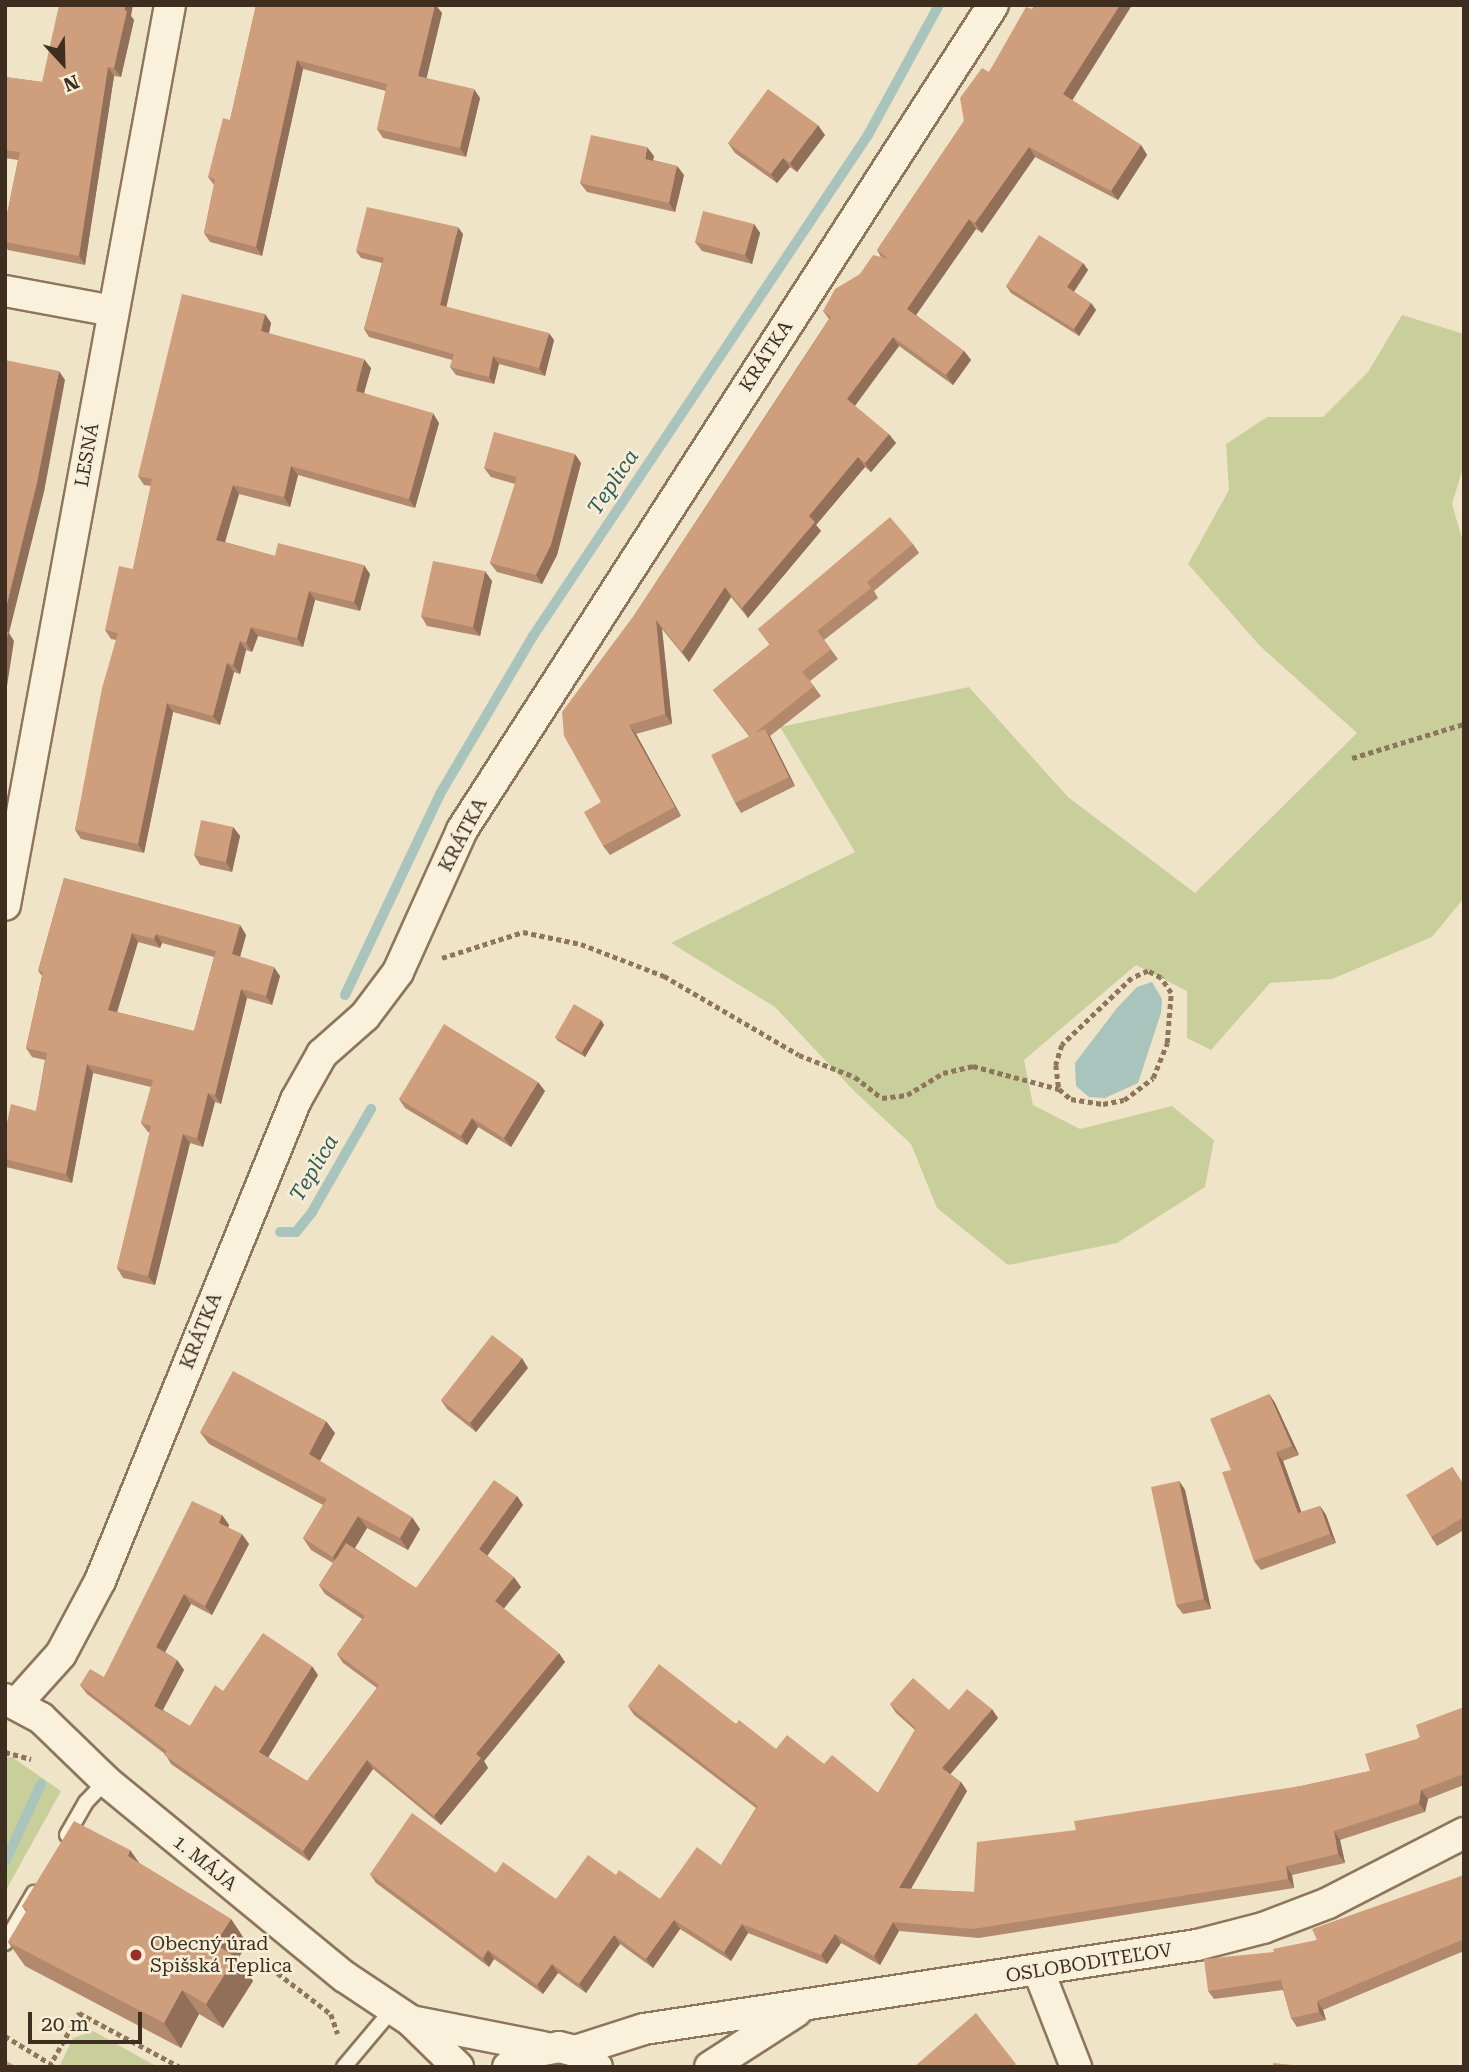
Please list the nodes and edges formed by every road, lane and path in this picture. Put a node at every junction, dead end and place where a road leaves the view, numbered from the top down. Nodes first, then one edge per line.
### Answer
1 (170, 5) edge
2 (993, 5) edge
3 (5, 291) edge
4 (113, 311) junction
5 (1464, 724) edge
6 (1352, 758) dead end
7 (5, 905) edge
8 (398, 972) junction
9 (1059, 1089) junction
10 (12, 1701) edge
11 (5, 1752) edge
12 (27, 1756) dead end
13 (106, 1782) junction
14 (1464, 1833) edge
15 (59, 1849) edge
16 (39, 1884) edge
17 (5, 1943) edge
18 (1039, 1972) junction
19 (806, 2005) junction
20 (401, 2016) junction
21 (5, 2036) edge
22 (541, 2047) junction
23 (586, 2059) edge
24 (50, 2065) edge
25 (180, 2067) edge
26 (344, 2067) edge
27 (458, 2067) edge
28 (508, 2067) edge
29 (710, 2067) edge
30 (1076, 2067) edge

1 - 4 street, LESNÁ
2 - 8 street, KRÁTKA
3 - 4 street
4 - 7 street, LESNÁ
5 - 6 path
8 - 9 path
8 - 10 street, KRÁTKA
9 - 9 path
10 - 13 street, 1. MÁJA
11 - 12 path
13 - 15 lane
13 - 20 street, 1. MÁJA
14 - 18 street, OSLOBODITEĽOV
16 - 17 lane
18 - 19 street, OSLOBODITEĽOV
18 - 30 street
19 - 23 street
19 - 29 street, OSLOBODITEĽOV
20 - 22 street, 1. MÁJA
20 - 26 lane
20 - 27 street, 1. MÁJA
21 - 24 path
22 - 23 street, 1. MÁJA
22 - 28 street
24 - 25 path

